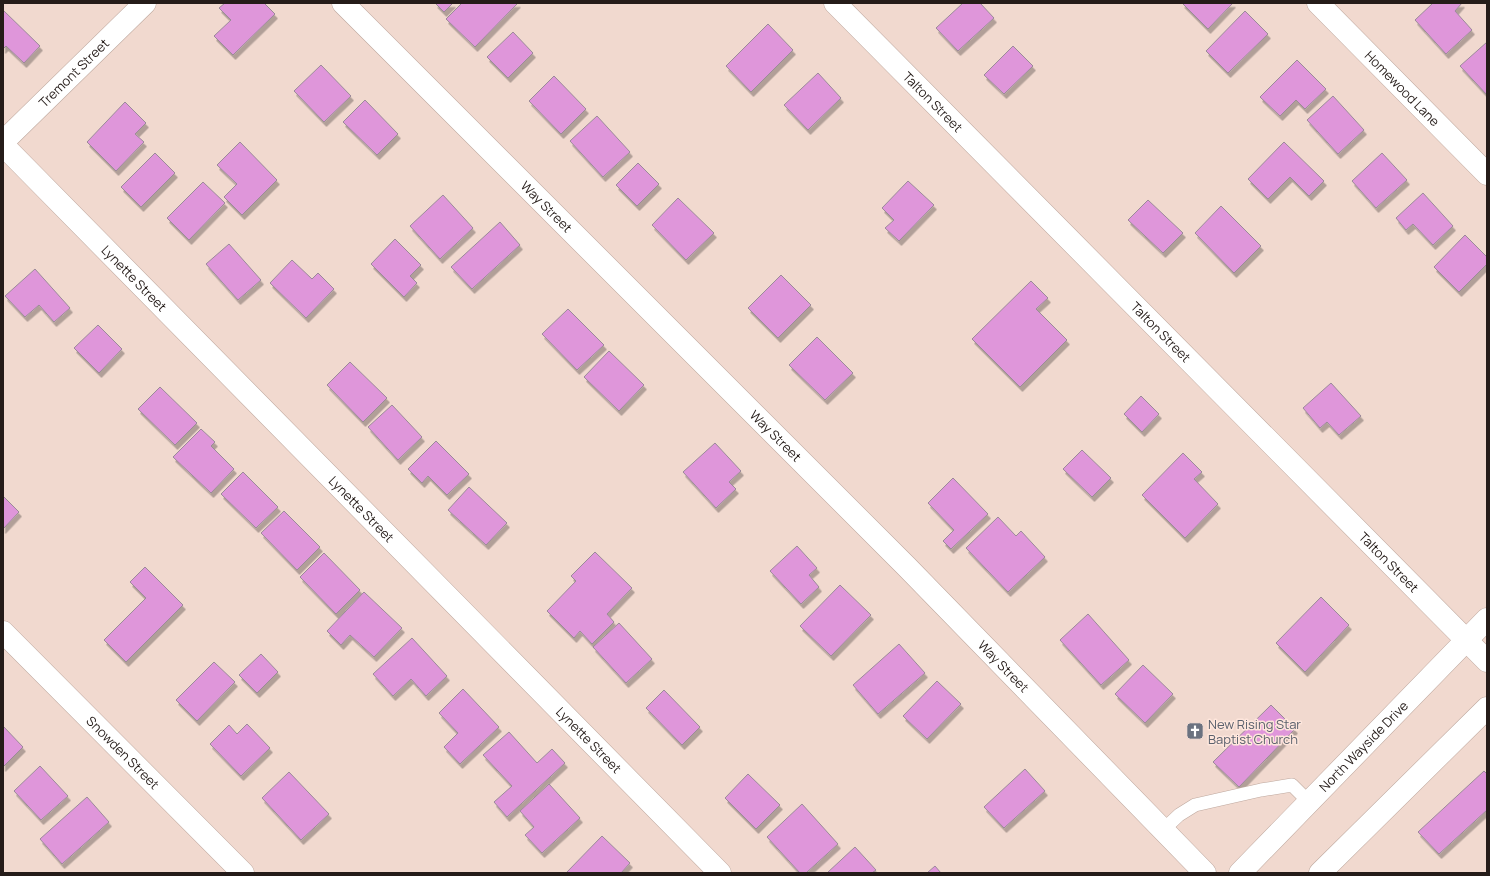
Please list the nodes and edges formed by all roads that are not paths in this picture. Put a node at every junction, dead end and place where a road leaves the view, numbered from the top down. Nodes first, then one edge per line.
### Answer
1 (145, 3) edge
2 (344, 3) edge
3 (835, 3) edge
4 (1318, 3) edge
5 (3, 143) edge
6 (1487, 174) edge
7 (1487, 619) edge
8 (3, 632) edge
9 (1467, 639) junction
10 (1487, 661) edge
11 (1487, 708) edge
12 (1309, 802) junction
13 (1162, 830) junction
14 (242, 873) edge
15 (720, 873) edge
16 (1205, 873) edge
17 (1240, 873) edge
18 (1320, 873) edge

1 - 5 street, Tremont Street
2 - 13 street, Way Street
3 - 9 street, Talton Street
4 - 6 street, Homewood Lane
5 - 15 street, Lynette Street
7 - 9 street, North Wayside Drive
8 - 14 street, Snowden Street
9 - 10 street, Talton Street
9 - 12 street, North Wayside Drive
11 - 18 street
12 - 13 lane
12 - 17 street, North Wayside Drive
13 - 16 street, Way Street

